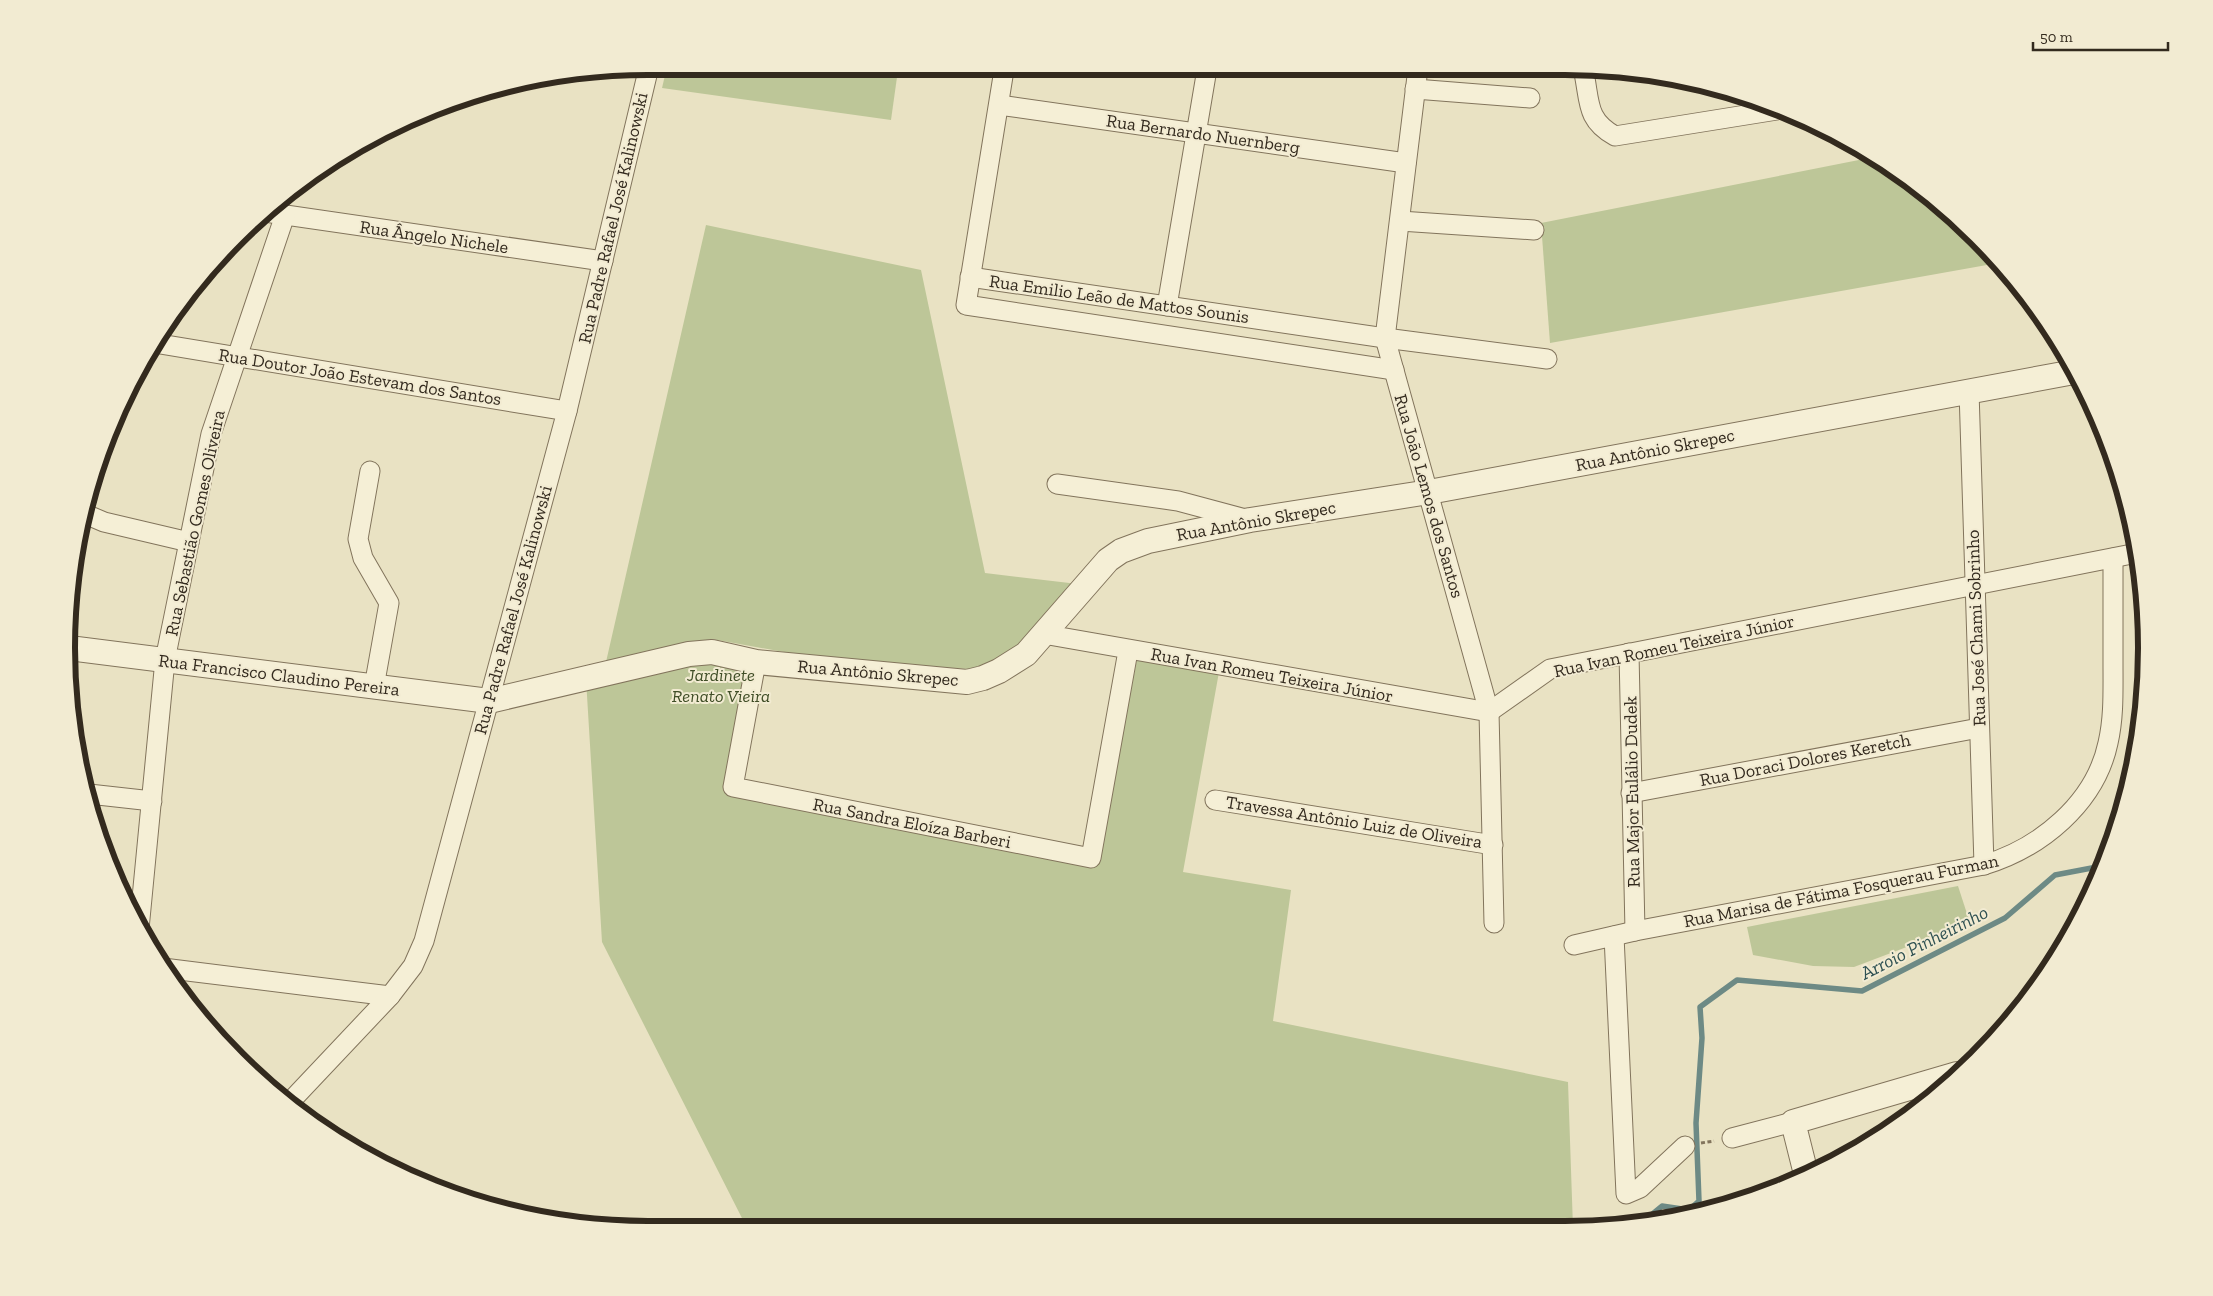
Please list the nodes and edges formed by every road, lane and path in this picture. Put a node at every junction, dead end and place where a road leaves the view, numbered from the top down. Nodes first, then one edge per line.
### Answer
1 (647, 75) edge
2 (1003, 75) edge
3 (1206, 75) edge
4 (1417, 75) edge
5 (1585, 76) edge
6 (1415, 89) junction
7 (1530, 98) dead end
8 (999, 105) junction
9 (1766, 112) edge
10 (1196, 133) junction
11 (1406, 163) junction
12 (274, 214) edge
13 (285, 216) junction
14 (1400, 221) junction
15 (1534, 230) dead end
16 (603, 261) junction
17 (970, 277) junction
18 (1167, 306) junction
19 (1252, 319) junction
20 (1385, 338) junction
21 (163, 344) edge
22 (1248, 348) junction
23 (237, 357) junction
24 (1547, 359) dead end
25 (1394, 370) junction
26 (2067, 373) edge
27 (1968, 391) junction
28 (567, 411) junction
29 (370, 471) dead end
30 (1056, 484) dead end
31 (1429, 492) junction
32 (91, 516) edge
33 (1250, 520) junction
34 (189, 542) junction
35 (2130, 554) edge
36 (2113, 558) junction
37 (1975, 585) junction
38 (1043, 634) junction
39 (75, 649) edge
40 (1128, 651) junction
41 (1629, 653) junction
42 (165, 660) junction
43 (756, 662) junction
44 (374, 687) junction
45 (489, 701) junction
46 (1489, 712) junction
47 (1979, 728) junction
48 (1631, 793) junction
49 (95, 795) edge
50 (1215, 800) dead end
51 (152, 801) junction
52 (1493, 845) junction
53 (1984, 865) junction
54 (141, 914) edge
55 (1494, 923) dead end
56 (1635, 931) junction
57 (1614, 936) junction
58 (1574, 945) dead end
59 (174, 969) edge
60 (390, 996) junction
61 (1944, 1078) edge
62 (293, 1098) edge
63 (1793, 1122) junction
64 (1732, 1138) joint
65 (1692, 1144) joint
66 (1804, 1168) edge

1 - 16 street, Rua Padre Rafael José Kalinowski
2 - 8 street
3 - 10 street
4 - 6 street, Rua João Lemos dos Santos
5 - 9 street
6 - 7 street
6 - 11 street, Rua João Lemos dos Santos
8 - 10 street, Rua Bernardo Nuernberg
8 - 17 street
10 - 11 street, Rua Bernardo Nuernberg
10 - 18 street
11 - 14 street, Rua João Lemos dos Santos
12 - 13 street, Rua Ângelo Nichele
13 - 16 street, Rua Ângelo Nichele
13 - 23 street, Rua Sebastião Gomes Oliveira
14 - 15 street
14 - 20 street, Rua João Lemos dos Santos
16 - 28 street, Rua Padre Rafael José Kalinowski
17 - 18 street, Rua Emilio Leão de Mattos Sounis
17 - 22 street, Rua Emilio Leão de Mattos Sounis
18 - 19 street, Rua Emilio Leão de Mattos Sounis
19 - 20 street, Rua Emilio Leão de Mattos Sounis
19 - 22 street
20 - 24 street, Rua Emilio Leão de Mattos Sounis
20 - 25 street, Rua João Lemos dos Santos
21 - 23 street, Rua Doutor João Estevam dos Santos
22 - 25 street, Rua Emilio Leão de Mattos Sounis
23 - 28 street, Rua Doutor João Estevam dos Santos
23 - 34 street, Rua Sebastião Gomes Oliveira
25 - 31 street, Rua João Lemos dos Santos
26 - 27 street, Rua Antônio Skrepec
27 - 31 street, Rua Antônio Skrepec
27 - 37 street, Rua José Chami Sobrinho
28 - 45 street, Rua Padre Rafael José Kalinowski
29 - 44 street
30 - 33 street
31 - 33 street, Rua Antônio Skrepec
31 - 46 street, Rua João Lemos dos Santos
32 - 34 street
33 - 38 street, Rua Antônio Skrepec
34 - 42 street, Rua Sebastião Gomes Oliveira
35 - 36 street, Rua Ivan Romeu Teixeira Júnior
36 - 37 street, Rua Ivan Romeu Teixeira Júnior
36 - 53 street, Rua Marisa de Fátima Fosquerau Furman
37 - 41 street, Rua Ivan Romeu Teixeira Júnior
37 - 47 street, Rua José Chami Sobrinho
38 - 40 street, Rua Ivan Romeu Teixeira Júnior
38 - 43 street, Rua Antônio Skrepec
39 - 42 street, Rua Francisco Claudino Pereira
40 - 43 street, Rua Sandra Eloíza Barberi
40 - 46 street, Rua Ivan Romeu Teixeira Júnior
41 - 46 street, Rua Ivan Romeu Teixeira Júnior
41 - 48 street, Rua Major Eulálio Dudek
42 - 44 street, Rua Francisco Claudino Pereira
42 - 51 street, Rua Sebastião Gomes Oliveira
43 - 45 street, Rua Antônio Skrepec
44 - 45 street, Rua Francisco Claudino Pereira
45 - 60 street, Rua Padre Rafael José Kalinowski
46 - 52 street, Rua João Lemos dos Santos
47 - 48 street, Rua Doraci Dolores Keretch
47 - 53 street, Rua José Chami Sobrinho
48 - 56 street, Rua Major Eulálio Dudek
49 - 51 street
50 - 52 street, Travessa Antônio Luiz de Oliveira
51 - 54 street, Rua Sebastião Gomes Oliveira
52 - 55 street, Rua João Lemos dos Santos
53 - 56 street, Rua Marisa de Fátima Fosquerau Furman
56 - 57 street, Rua Marisa de Fátima Fosquerau Furman
57 - 58 street, Rua Marisa de Fátima Fosquerau Furman
57 - 65 street
59 - 60 street
60 - 62 street, Rua Padre Rafael José Kalinowski
61 - 63 street
63 - 64 street
63 - 66 street
64 - 65 path

